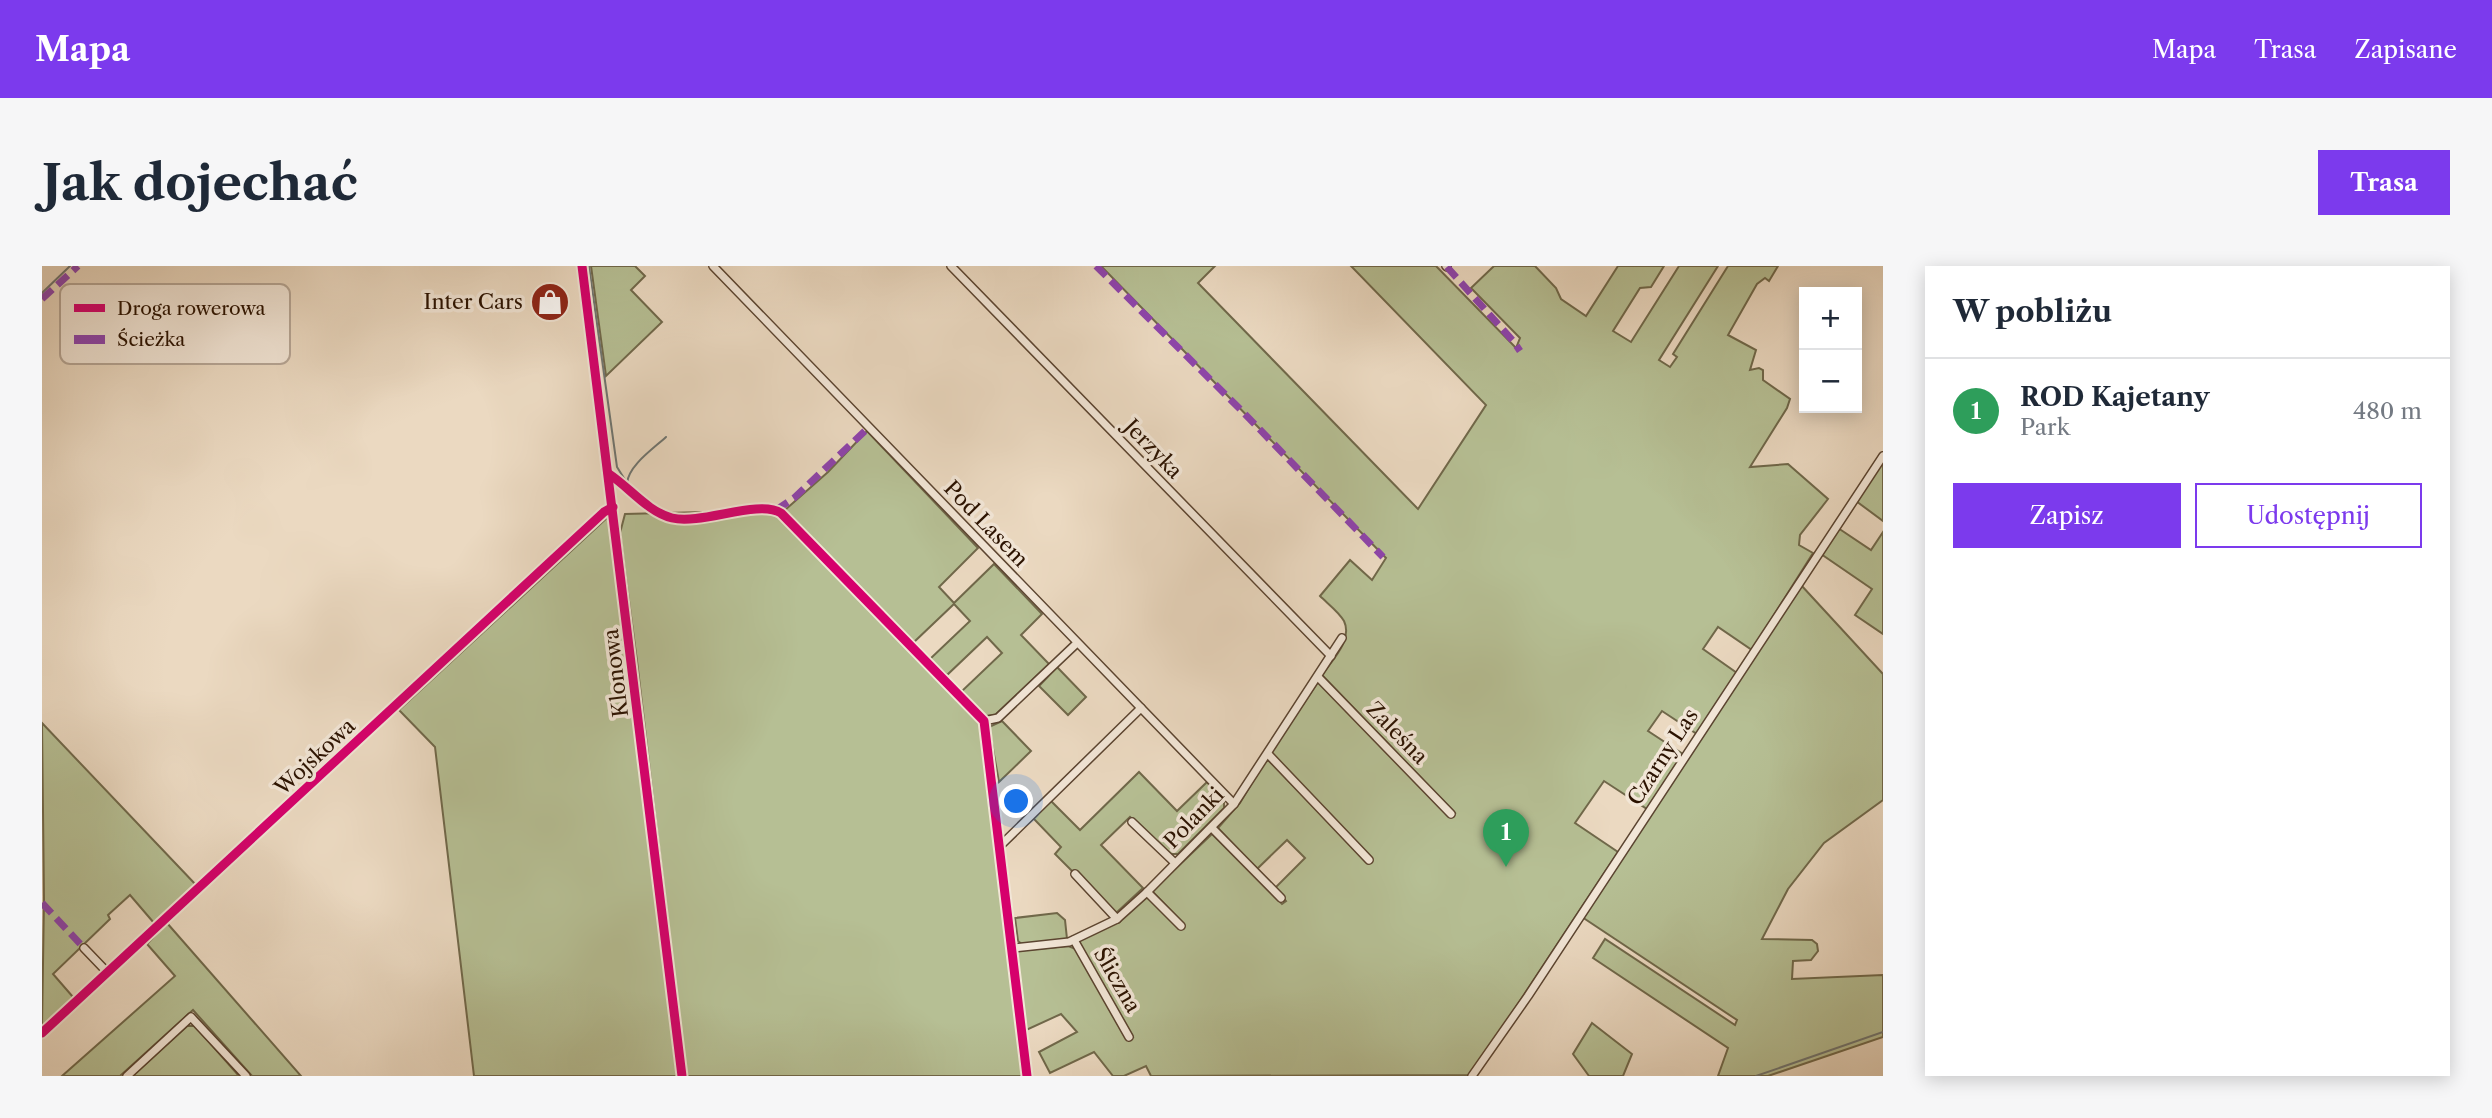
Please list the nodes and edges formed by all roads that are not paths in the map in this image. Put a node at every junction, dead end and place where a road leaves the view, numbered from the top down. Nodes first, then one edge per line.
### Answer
1 (582, 266) edge
2 (713, 266) edge
3 (951, 266) edge
4 (1883, 456) edge
5 (608, 474) junction
6 (612, 507) junction
7 (1342, 638) dead end
8 (1077, 643) junction
9 (1331, 656) junction
10 (1318, 677) junction
11 (1141, 708) junction
12 (984, 721) junction
13 (1268, 754) junction
14 (1234, 804) junction
15 (1451, 814) dead end
16 (1132, 822) dead end
17 (1212, 828) junction
18 (1000, 846) junction
19 (1369, 860) dead end
20 (1174, 863) junction
21 (1075, 874) dead end
22 (1147, 892) junction
23 (1280, 898) dead end
24 (1117, 919) junction
25 (1181, 926) dead end
26 (1074, 940) junction
27 (84, 948) dead end
28 (1013, 948) junction
29 (108, 973) junction
30 (42, 1034) edge
31 (1129, 1037) dead end
32 (127, 1076) edge
33 (246, 1076) edge
34 (682, 1076) edge
35 (1027, 1076) edge
36 (1472, 1076) edge

1 - 5 street, Klonowa
2 - 8 street, Pod Lasem
3 - 9 street, Jerzyka
4 - 36 street, Czarny Las
5 - 6 street, Klonowa
5 - 12 street
6 - 29 street, Wojskowa
6 - 34 street, Klonowa
7 - 9 street, Polanki
8 - 11 street, Pod Lasem
8 - 12 street
9 - 10 street, Polanki
10 - 13 street, Polanki
10 - 15 street, Zaleśna
11 - 14 street, Pod Lasem
11 - 18 street
12 - 18 street
13 - 14 street, Polanki
13 - 19 street
14 - 17 street, Polanki
16 - 20 street
17 - 20 street, Polanki
17 - 23 street
18 - 28 street
20 - 22 street, Polanki
21 - 24 street
22 - 24 street, Polanki
22 - 25 street
24 - 26 street, Polanki
26 - 28 street, Polanki
26 - 31 street, Śliczna
27 - 29 street
28 - 35 street
29 - 30 street, Wojskowa
32 - 33 street

